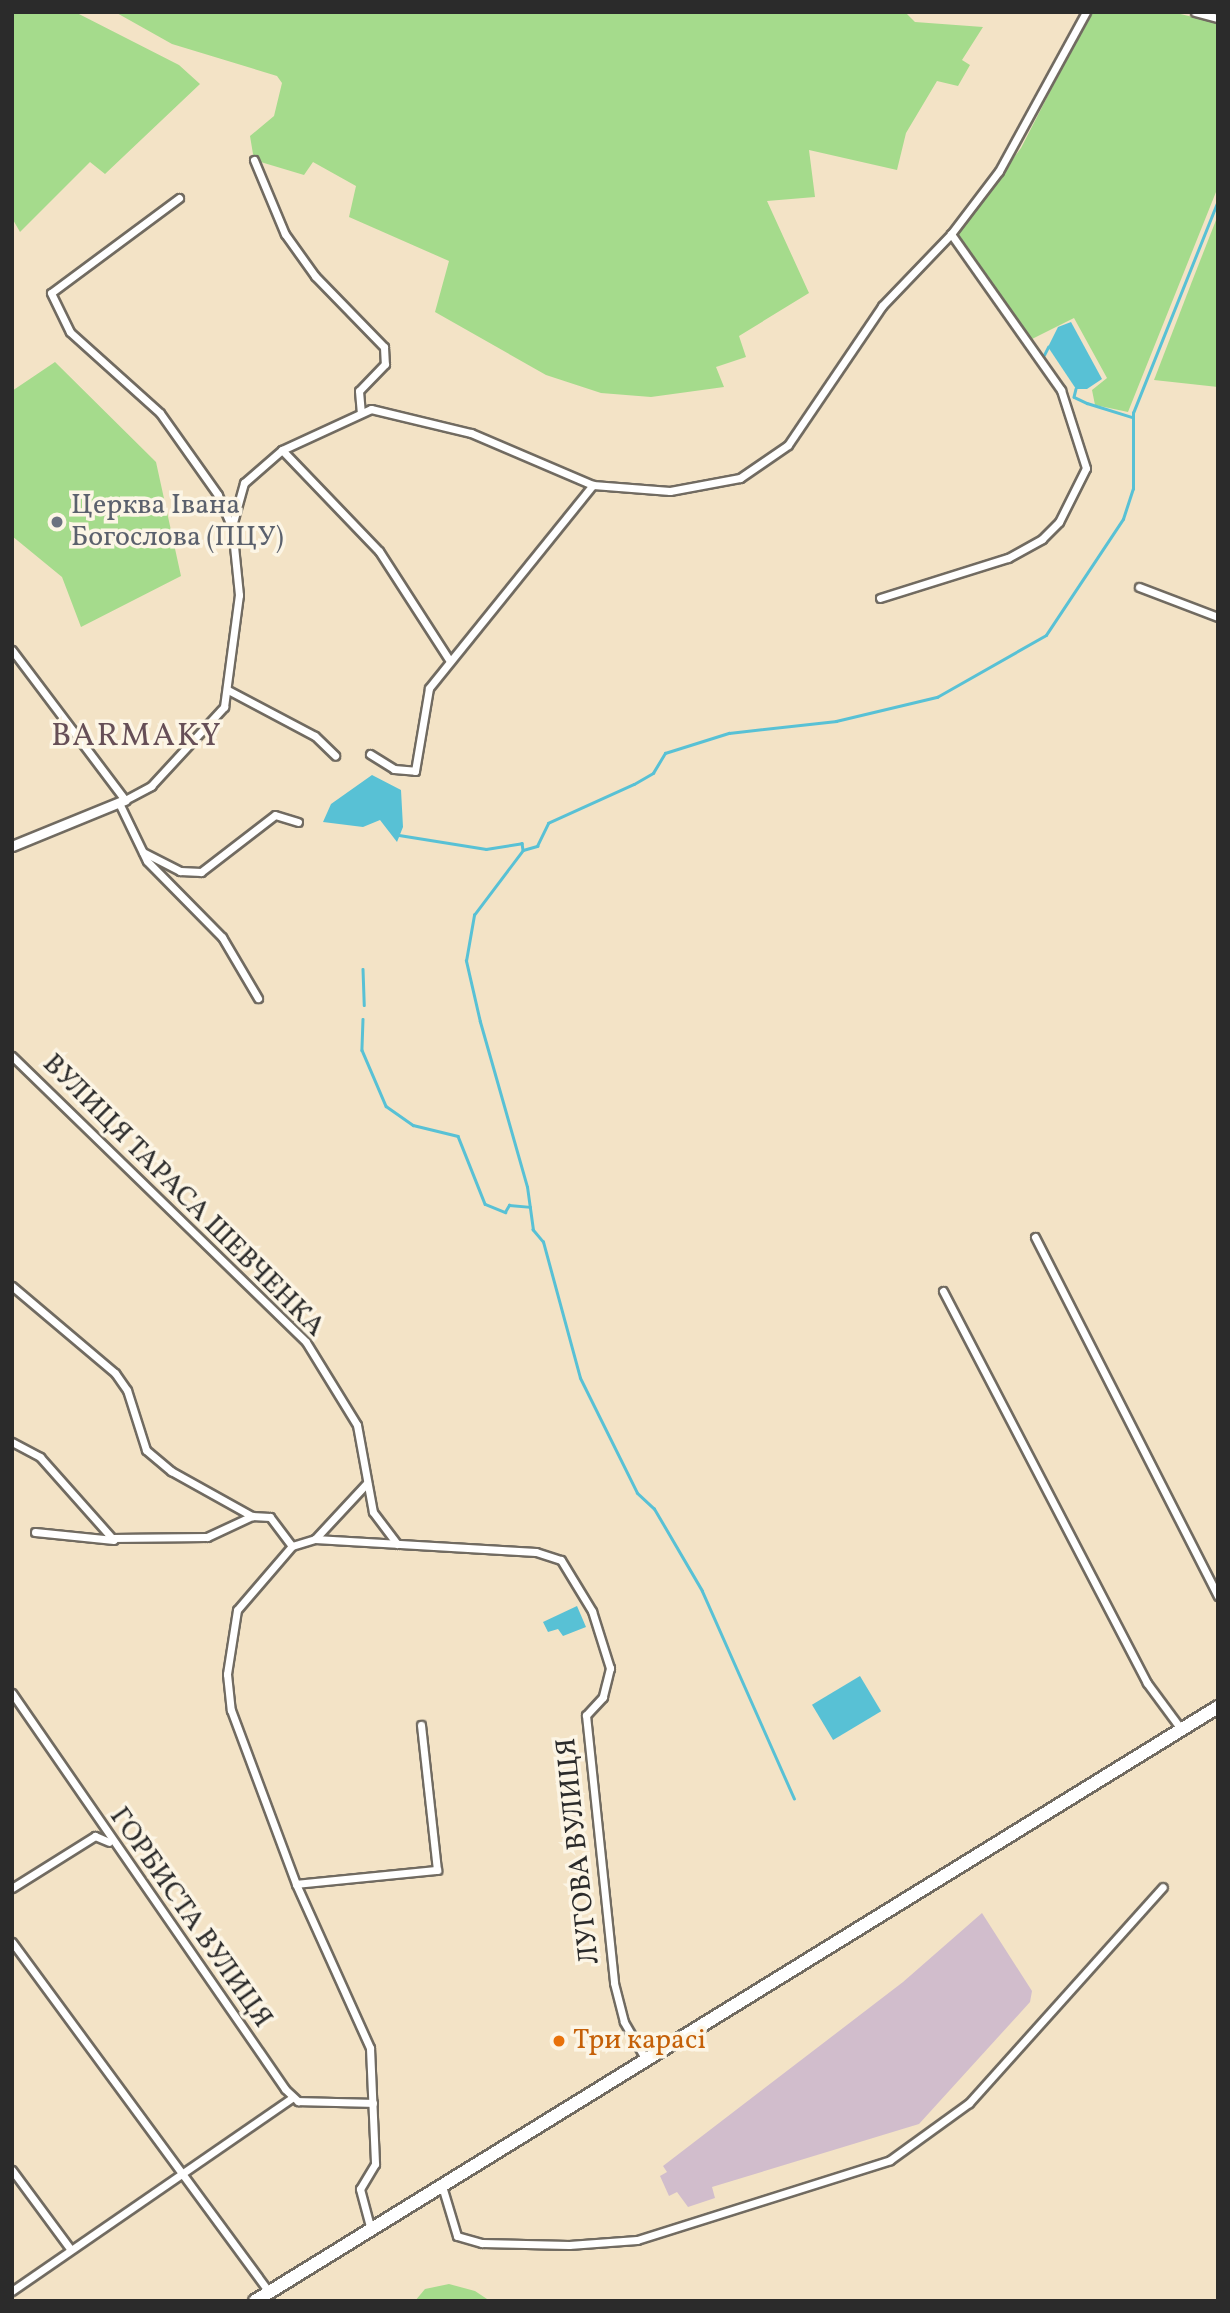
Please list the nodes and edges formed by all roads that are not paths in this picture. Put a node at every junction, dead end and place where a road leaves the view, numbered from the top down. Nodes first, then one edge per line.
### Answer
1 (1086, 12) edge
2 (1195, 12) edge
3 (1218, 18) edge
4 (254, 160) dead end
5 (178, 198) dead end
6 (951, 234) junction
7 (361, 413) junction
8 (282, 450) junction
9 (593, 485) junction
10 (232, 526) junction
11 (1139, 587) dead end
12 (880, 598) dead end
13 (1218, 617) edge
14 (12, 650) edge
15 (450, 662) junction
16 (228, 690) junction
17 (370, 754) dead end
18 (335, 755) dead end
19 (122, 801) junction
20 (298, 822) dead end
21 (12, 846) edge
22 (142, 852) junction
23 (258, 998) dead end
24 (12, 1056) edge
25 (1035, 1237) dead end
26 (12, 1286) edge
27 (943, 1291) dead end
28 (12, 1442) edge
29 (368, 1483) junction
30 (251, 1516) junction
31 (35, 1532) dead end
32 (315, 1539) junction
33 (118, 1541) junction
34 (397, 1544) junction
35 (292, 1546) junction
36 (1218, 1596) edge
37 (12, 1692) edge
38 (1218, 1707) edge
39 (421, 1725) dead end
40 (1181, 1729) junction
41 (110, 1842) junction
42 (296, 1884) junction
43 (1163, 1887) dead end
44 (12, 1888) edge
45 (12, 1942) edge
46 (646, 2061) junction
47 (293, 2096) junction
48 (373, 2103) junction
49 (12, 2170) edge
50 (178, 2171) junction
51 (442, 2186) junction
52 (371, 2230) junction
53 (71, 2250) junction
54 (12, 2291) edge
55 (269, 2292) junction
56 (255, 2301) edge

1 - 6 street
2 - 3 street
4 - 7 street
5 - 10 street
6 - 9 street
6 - 12 street
7 - 8 street
7 - 9 street
8 - 10 street
8 - 15 street
9 - 15 street
10 - 16 street
11 - 13 street
14 - 19 street
15 - 17 street
16 - 18 street
16 - 19 street
19 - 21 street
19 - 22 street
20 - 22 street
22 - 23 street
24 - 29 street, ВУЛИЦЯ ТАРАСА ШЕВЧЕНКА
25 - 36 street
26 - 30 street
27 - 40 street
28 - 33 street
29 - 32 street
29 - 34 street, ВУЛИЦЯ ТАРАСА ШЕВЧЕНКА
30 - 33 street
30 - 35 street
31 - 33 street
32 - 34 street, ЛУГОВА ВУЛИЦЯ
32 - 35 street
34 - 46 street, ЛУГОВА ВУЛИЦЯ
35 - 42 street
37 - 41 street, ГОРБИСТА ВУЛИЦЯ
38 - 40 main road
39 - 42 street
40 - 46 main road
41 - 44 street
41 - 47 street, ГОРБИСТА ВУЛИЦЯ
42 - 48 street
43 - 51 street
45 - 50 street
46 - 51 main road
47 - 48 street
47 - 50 street
48 - 52 street
49 - 53 street
50 - 53 street
50 - 55 street
51 - 52 main road
52 - 55 main road
53 - 54 street
55 - 56 main road

